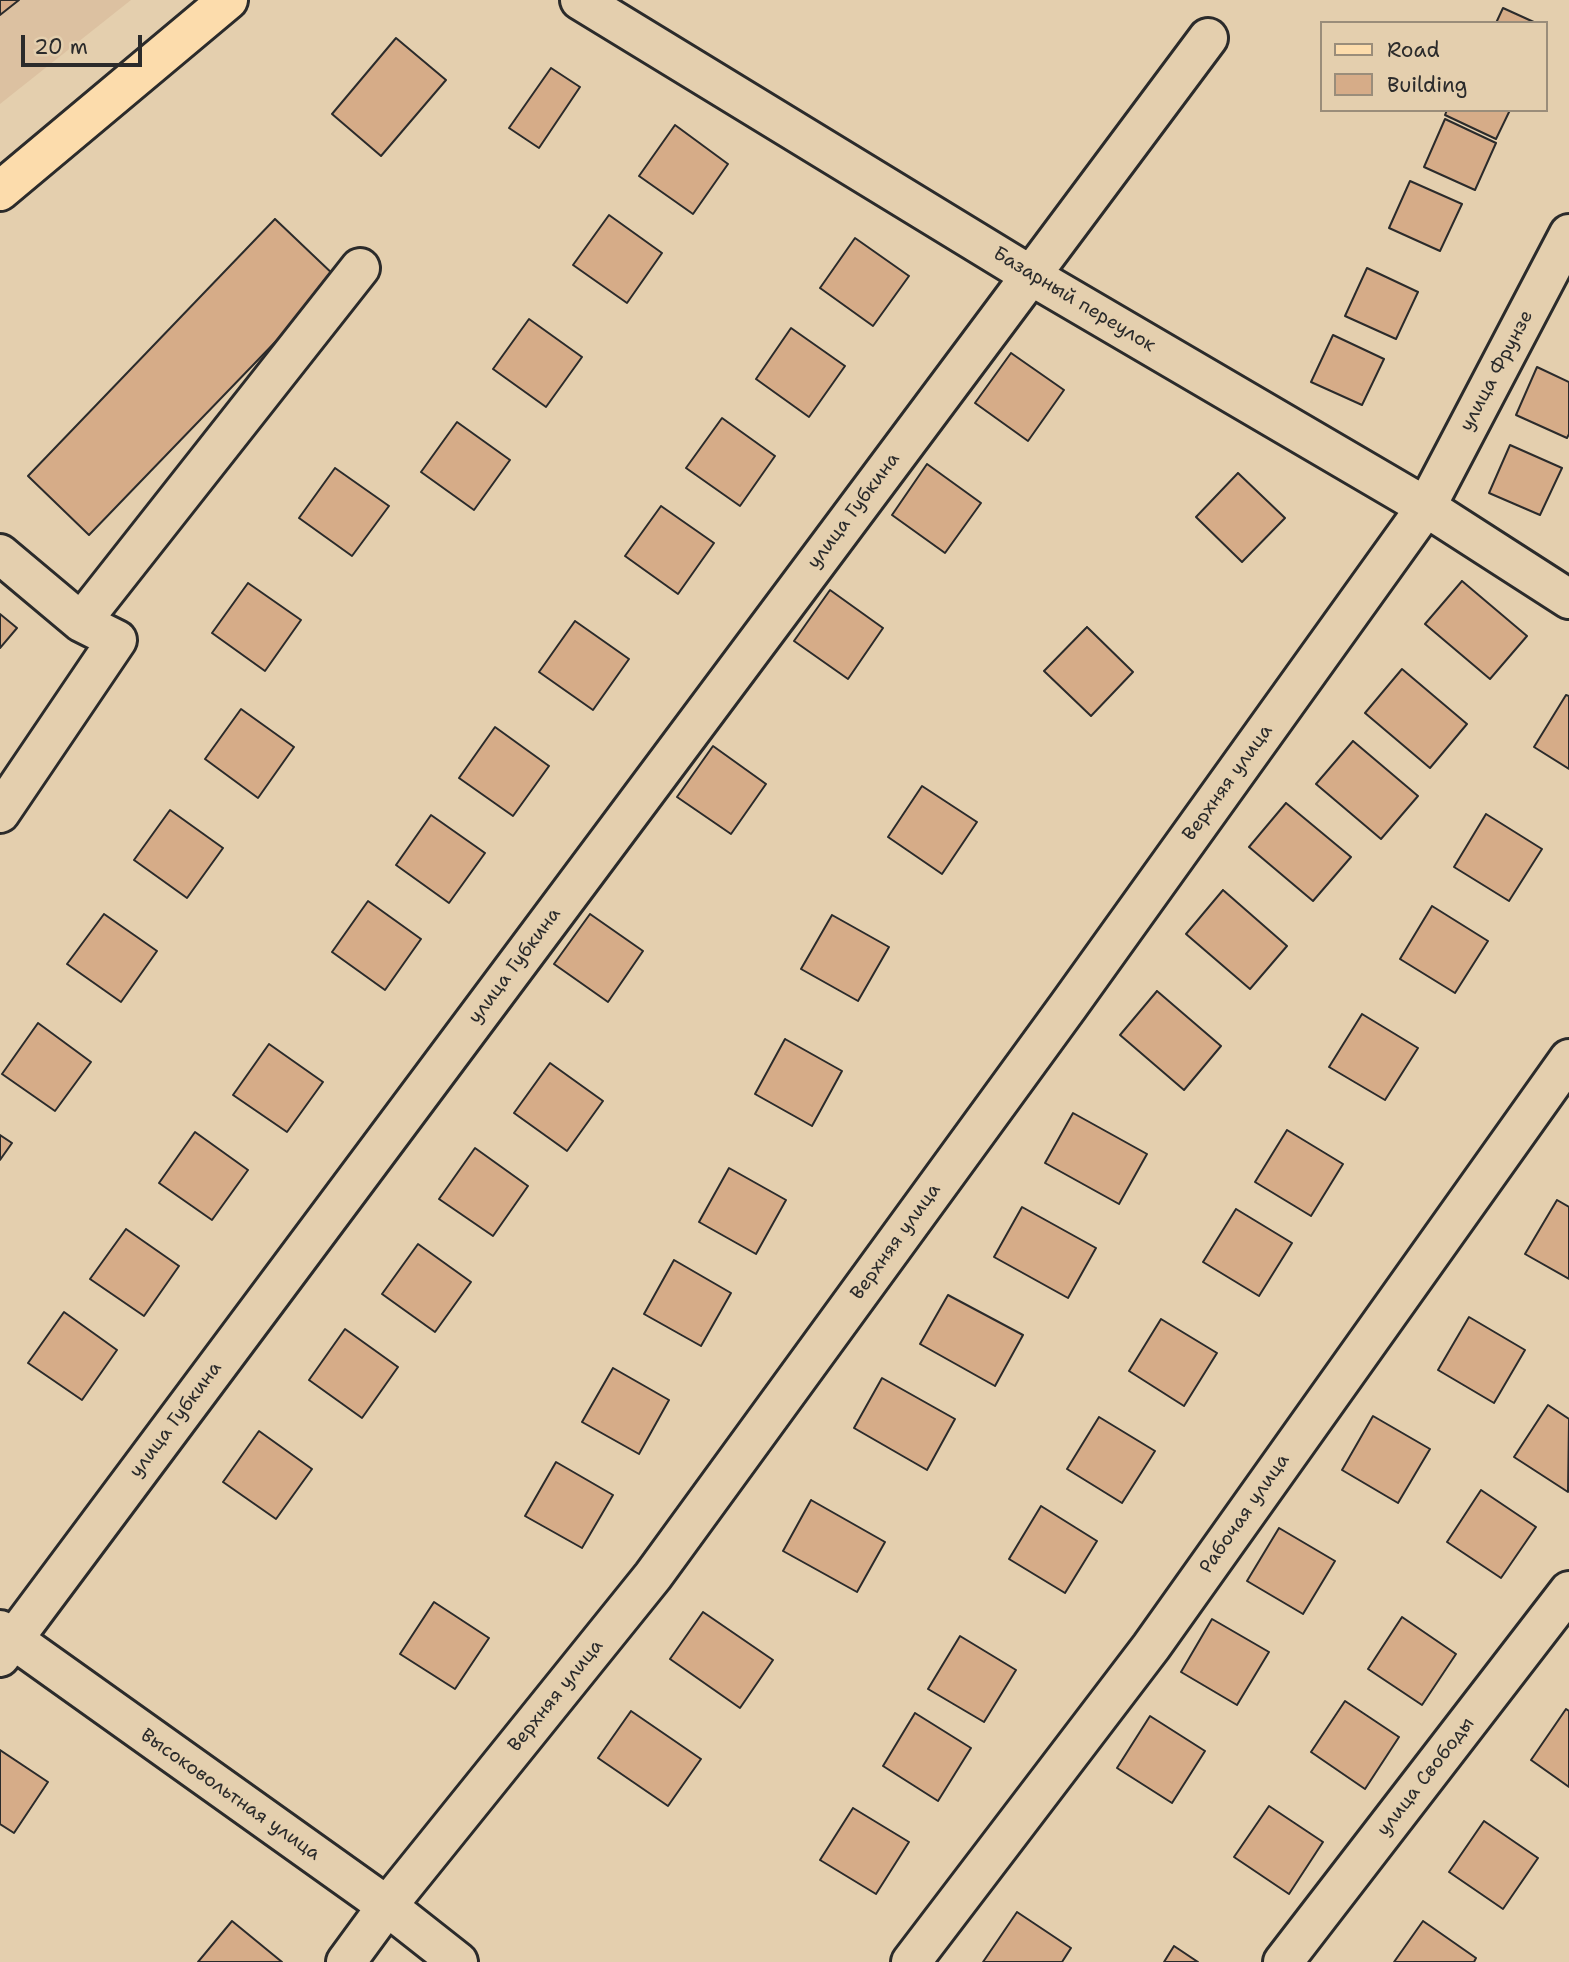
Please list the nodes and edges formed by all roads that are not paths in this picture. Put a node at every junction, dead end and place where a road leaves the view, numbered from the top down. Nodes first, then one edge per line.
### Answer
1 (228, 0) edge
2 (580, 0) edge
3 (1208, 38) dead end
4 (0, 191) edge
5 (1569, 234) edge
6 (360, 268) dead end
7 (1030, 275) junction
8 (1426, 507) junction
9 (0, 554) edge
10 (1569, 599) edge
11 (80, 622) junction
12 (0, 813) edge
13 (1569, 1059) edge
14 (1569, 1591) edge
15 (4, 1642) edge
16 (387, 1906) junction
17 (346, 1962) edge
18 (458, 1962) edge
19 (911, 1962) edge
20 (1283, 1962) edge

1 - 4 main road
2 - 7 street, Базарный переулок
3 - 7 street, улица Губкина
5 - 8 street, улица Фрунзе
6 - 11 street
7 - 8 street, Базарный переулок
7 - 15 street, улица Губкина
8 - 10 street, Базарный переулок
8 - 16 street, Верхняя улица
9 - 11 street
11 - 12 street
13 - 19 street, Рабочая улица
14 - 20 street, улица Свободы
15 - 16 street, Высоковольтная улица
16 - 17 street, Верхняя улица
16 - 18 street, Высоковольтная улица

